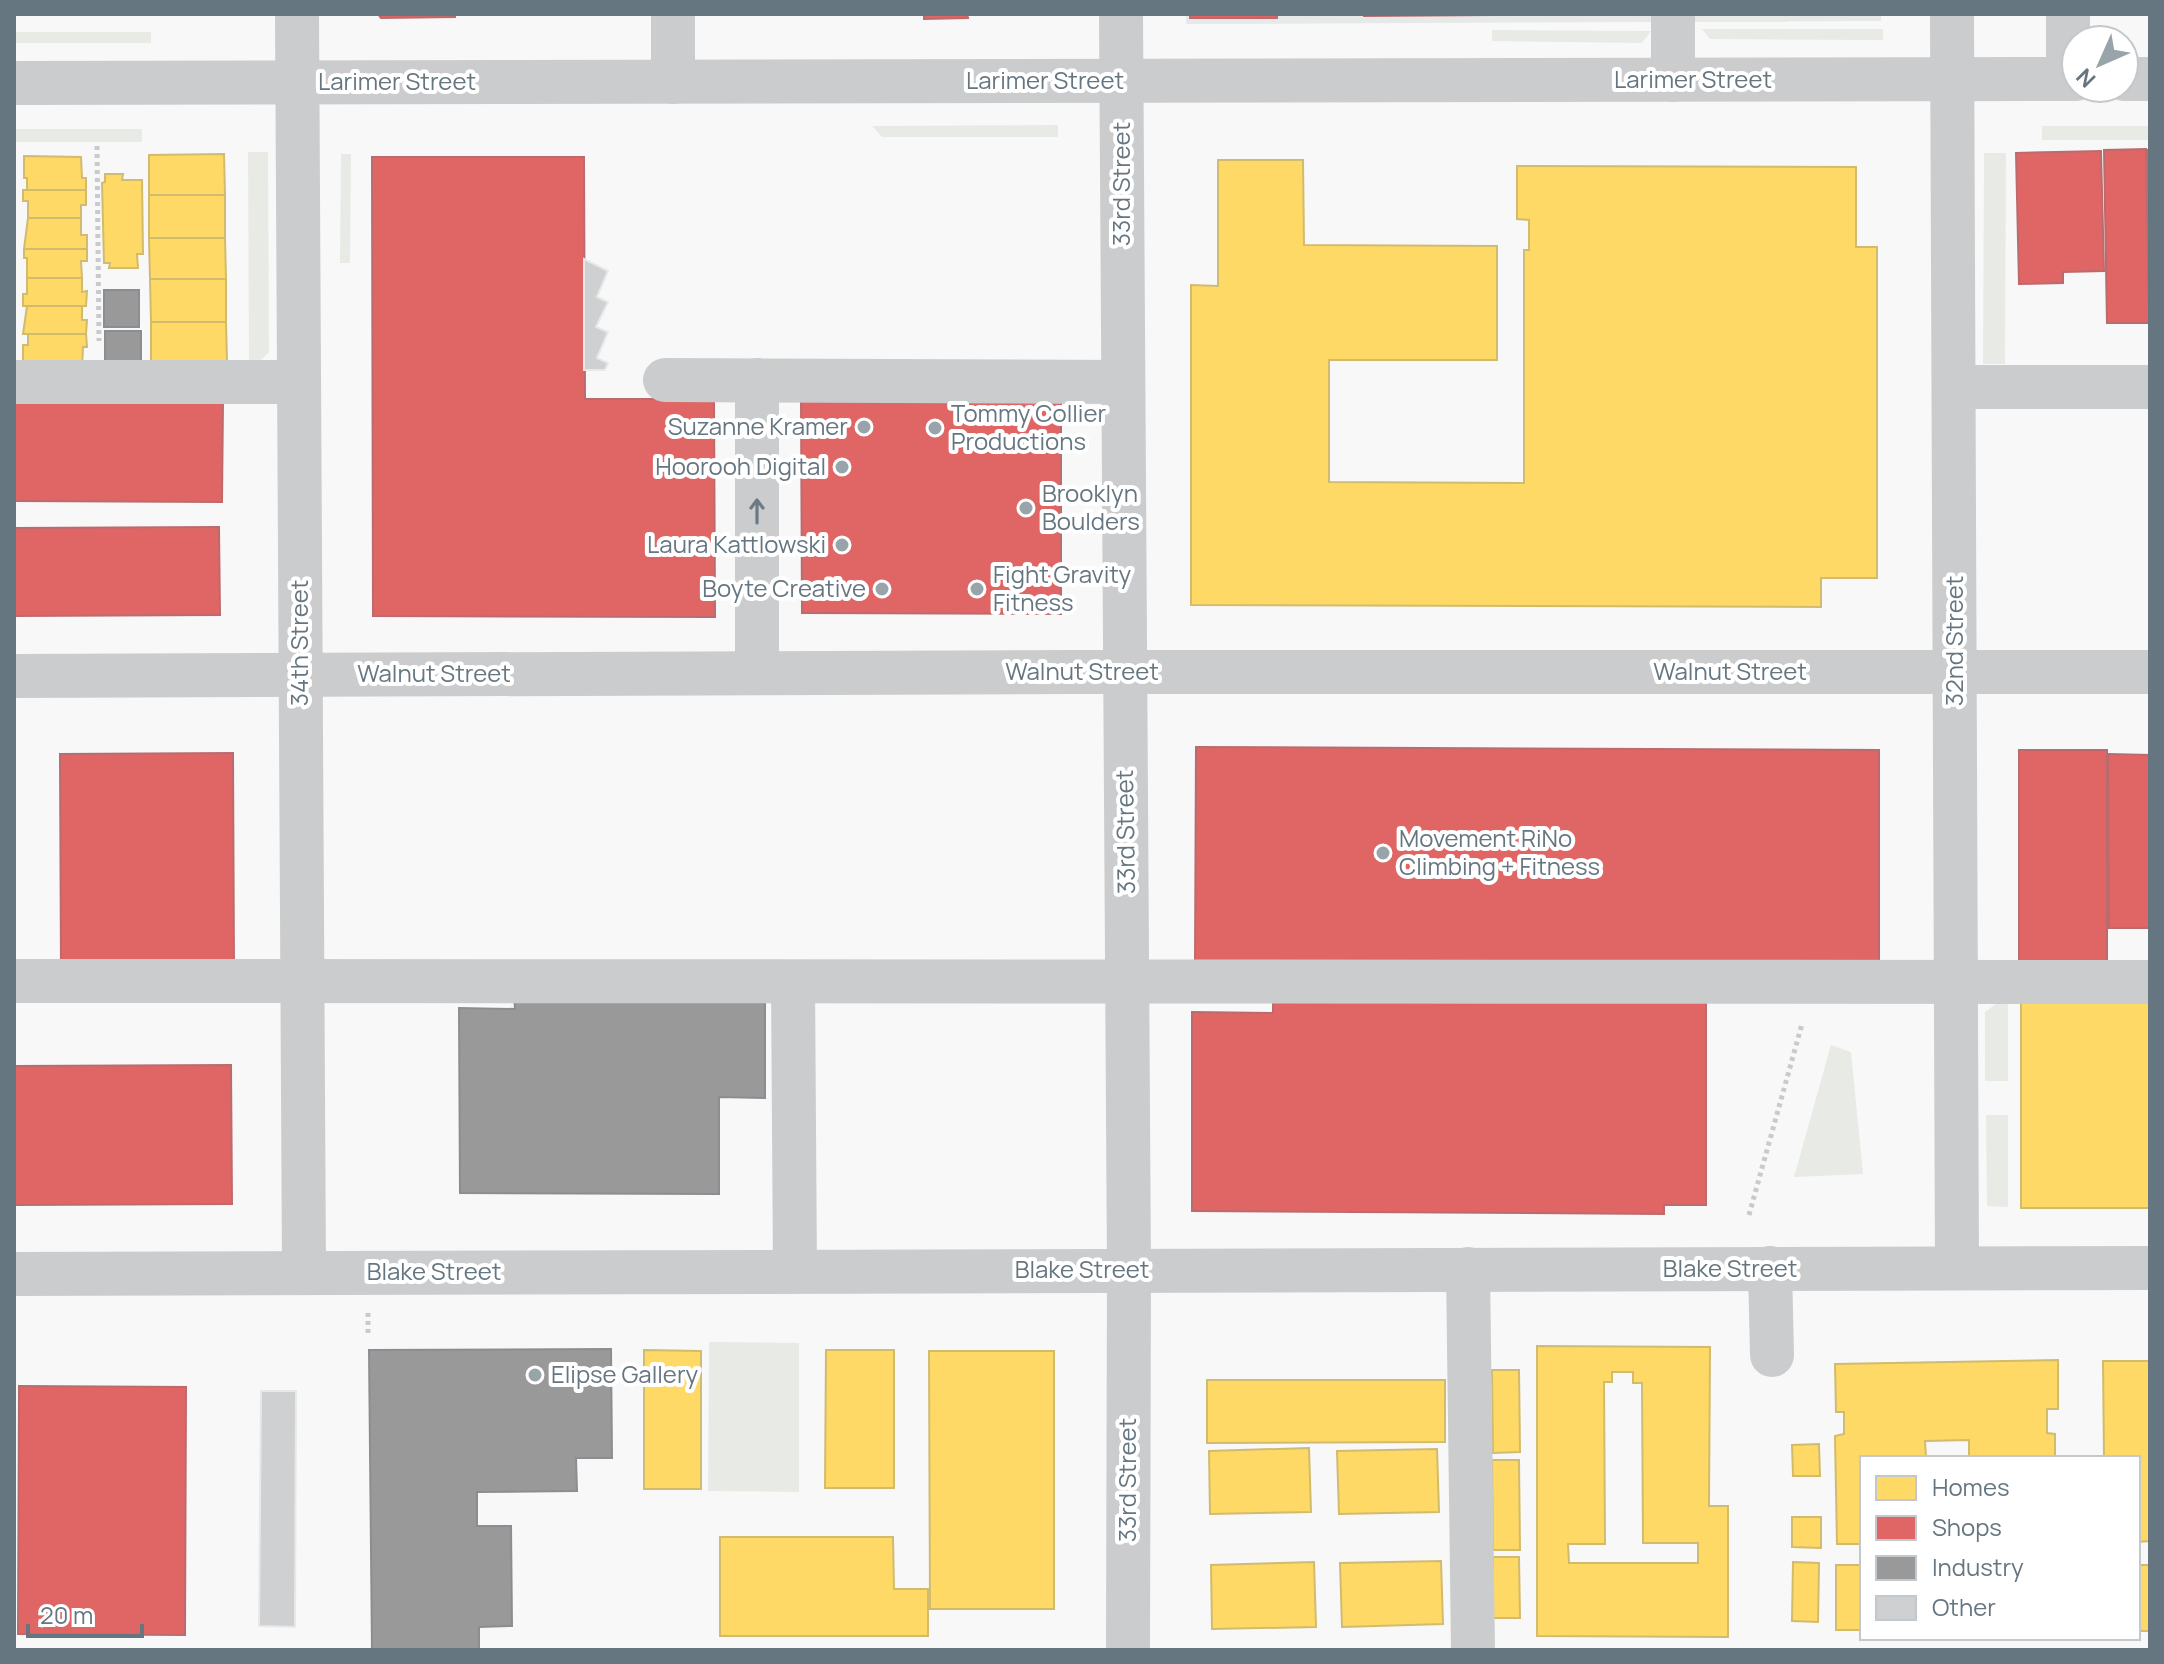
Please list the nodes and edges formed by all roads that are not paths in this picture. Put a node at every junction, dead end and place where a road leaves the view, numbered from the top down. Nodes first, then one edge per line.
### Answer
1 (297, 14) edge
2 (673, 14) edge
3 (1121, 14) edge
4 (1673, 14) edge
5 (1952, 14) edge
6 (1953, 79) junction
7 (2060, 79) edge
8 (1673, 80) junction
9 (1122, 81) junction
10 (297, 82) junction
11 (673, 82) junction
12 (14, 83) edge
13 (665, 380) dead end
14 (757, 380) junction
15 (14, 382) edge
16 (298, 382) junction
17 (1123, 382) junction
18 (1954, 387) junction
19 (2150, 387) edge
20 (1124, 672) junction
21 (1954, 672) junction
22 (2150, 672) edge
23 (757, 673) junction
24 (301, 675) junction
25 (14, 676) edge
26 (14, 981) edge
27 (302, 982) junction
28 (793, 982) junction
29 (1127, 982) junction
30 (1956, 982) junction
31 (2150, 982) edge
32 (1770, 1268) junction
33 (1957, 1268) junction
34 (2150, 1268) edge
35 (1468, 1269) junction
36 (1129, 1270) junction
37 (795, 1271) junction
38 (304, 1273) junction
39 (14, 1274) edge
40 (1772, 1355) dead end
41 (1128, 1650) edge
42 (1473, 1650) edge

1 - 10 street, 34th Street
2 - 11 street
3 - 9 street, 33rd Street
4 - 8 street
5 - 6 street, 32nd Street
6 - 7 street, Larimer Street
6 - 8 street, Larimer Street
6 - 18 street, 32nd Street
8 - 9 street, Larimer Street
9 - 11 street, Larimer Street
9 - 17 street, 33rd Street
10 - 11 street, Larimer Street
10 - 12 street, Larimer Street
10 - 16 street, 34th Street
13 - 14 street
14 - 17 street
23 -> 14 street
15 - 16 street
16 - 24 street, 34th Street
17 - 20 street, 33rd Street
18 - 19 street
18 - 21 street, 32nd Street
20 - 21 street, Walnut Street
20 - 23 street, Walnut Street
20 - 29 street, 33rd Street
21 - 22 street, Walnut Street
21 - 30 street, 32nd Street
23 - 24 street, Walnut Street
24 - 25 street, Walnut Street
24 - 27 street, 34th Street
26 - 27 street
27 - 28 street
27 - 38 street, 34th Street
28 - 29 street
28 - 37 street
29 - 30 street
29 - 36 street, 33rd Street
30 - 31 street
30 - 33 street, 32nd Street
32 - 33 street, Blake Street
32 - 35 street, Blake Street
32 - 40 street
33 - 34 street, Blake Street
35 - 36 street, Blake Street
35 - 42 street
36 - 37 street, Blake Street
36 - 41 street, 33rd Street
37 - 38 street, Blake Street
38 - 39 street, Blake Street

